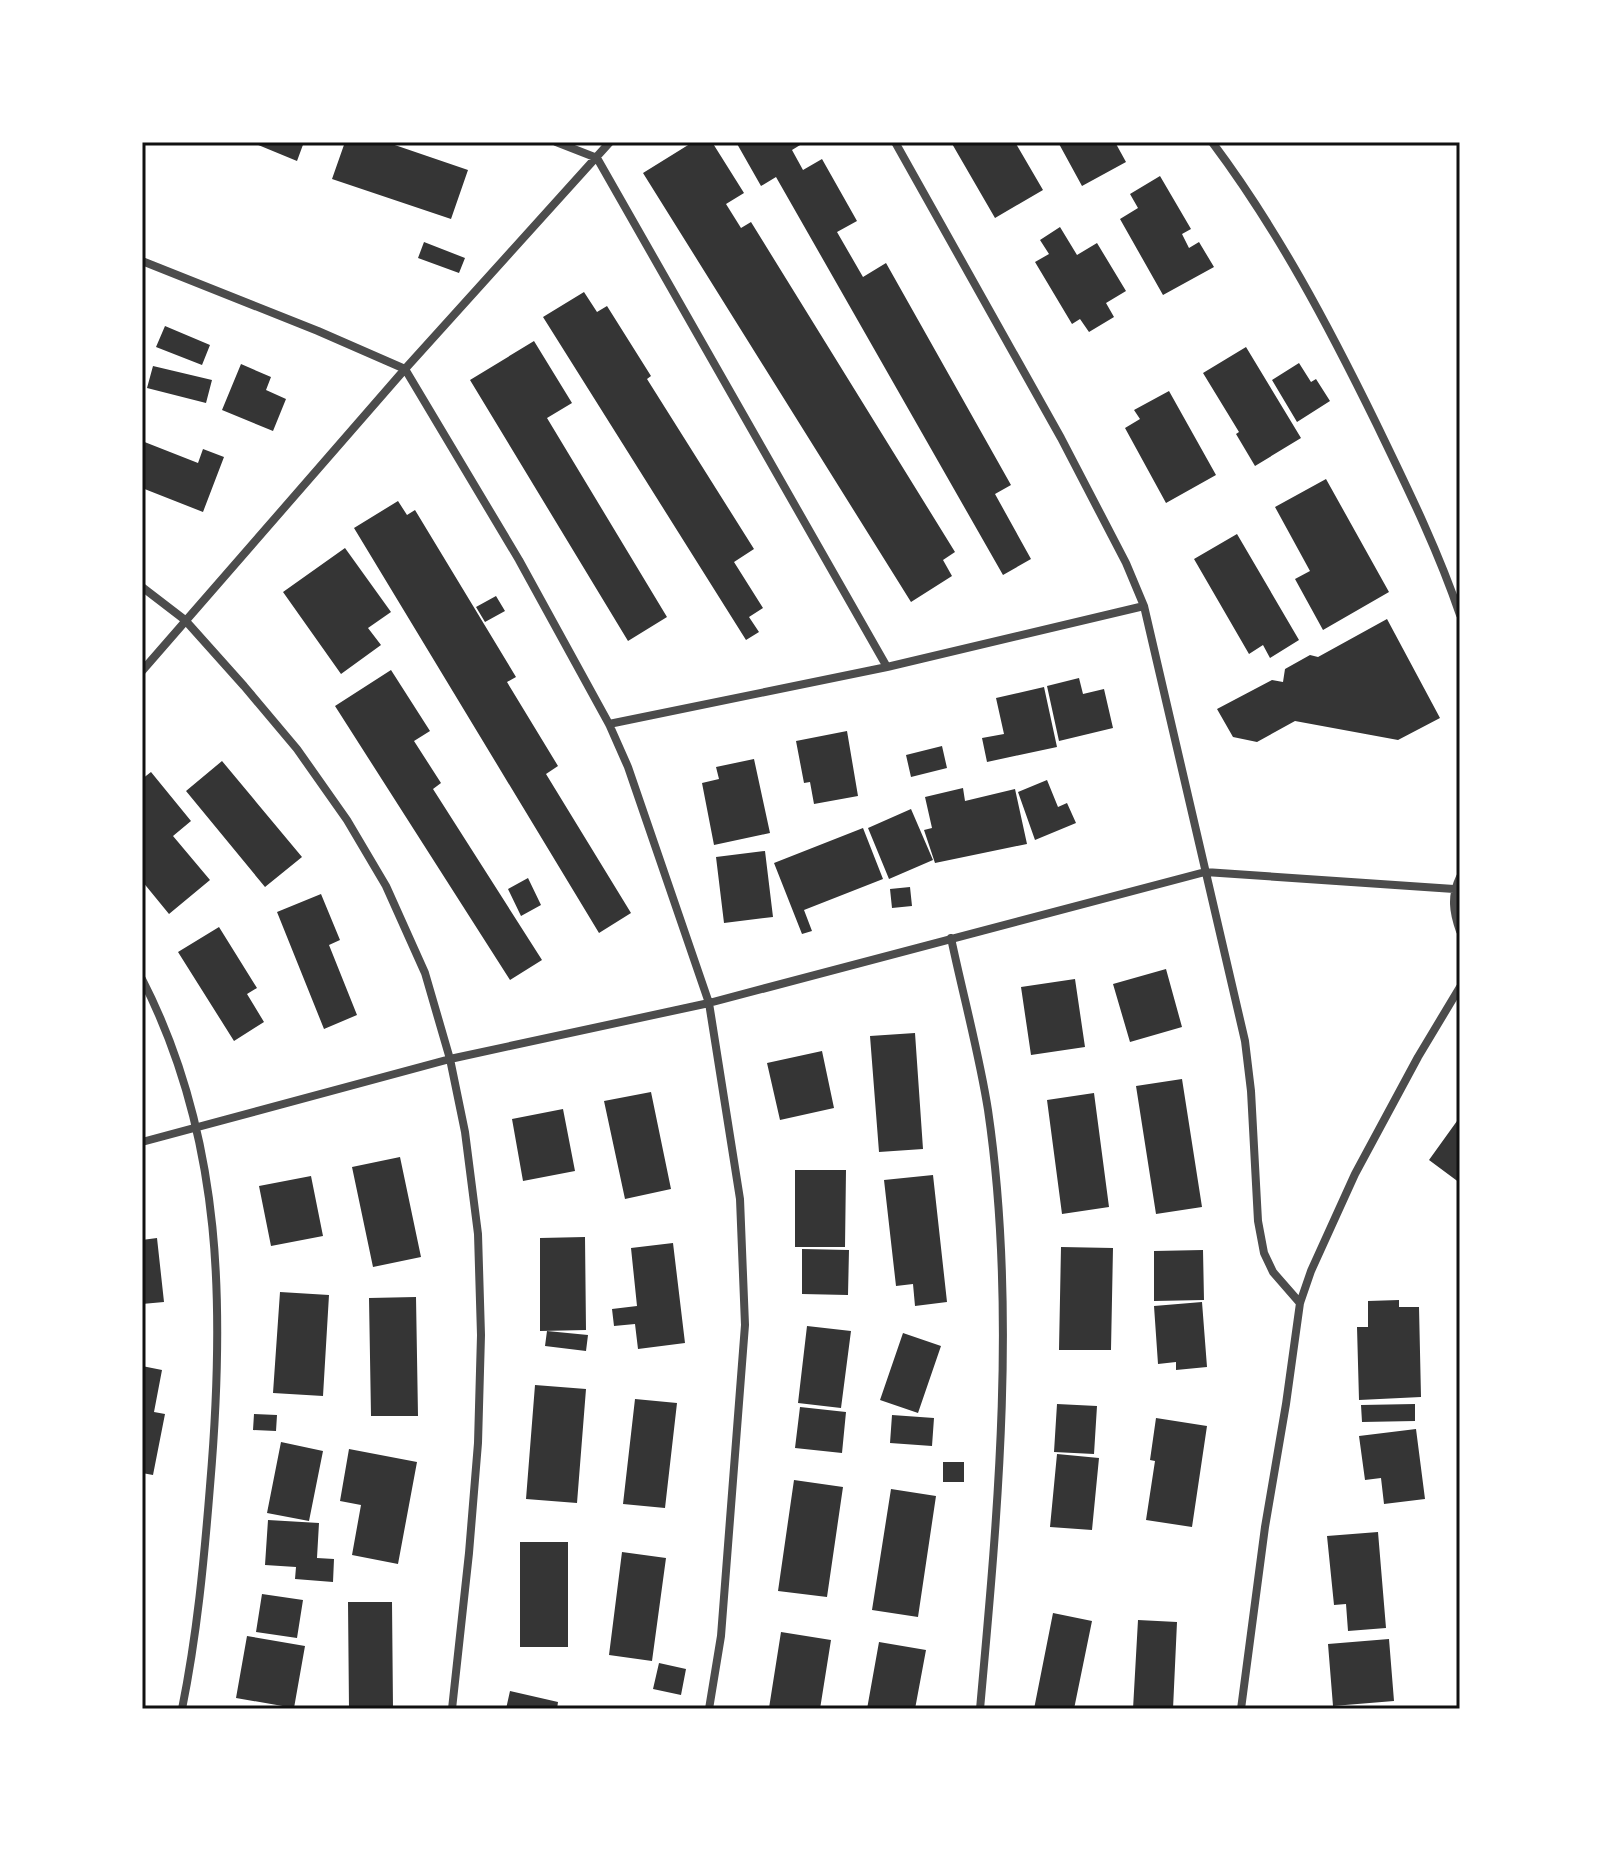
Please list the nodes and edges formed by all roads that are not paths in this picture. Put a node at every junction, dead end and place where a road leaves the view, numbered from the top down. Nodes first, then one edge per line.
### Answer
1 (556, 142) edge
2 (610, 142) edge
3 (895, 142) edge
4 (1212, 142) edge
5 (597, 158) junction
6 (142, 261) edge
7 (405, 369) junction
8 (142, 587) edge
9 (1144, 606) junction
10 (1460, 615) edge
11 (185, 620) junction
12 (887, 667) junction
13 (142, 671) edge
14 (609, 724) junction
15 (1205, 872) junction
16 (1460, 877) edge
17 (1454, 889) junction
18 (1460, 931) edge
19 (951, 938) junction
20 (142, 979) edge
21 (1460, 987) edge
22 (709, 1003) junction
23 (450, 1059) junction
24 (198, 1129) junction
25 (142, 1142) edge
26 (1300, 1303) junction
27 (182, 1709) edge
28 (452, 1709) edge
29 (709, 1709) edge
30 (980, 1709) edge
31 (1241, 1709) edge

1 - 5 street
2 - 5 street
3 - 9 street
4 - 10 street
5 - 7 street
5 - 12 street
6 - 7 street
7 - 11 street
7 - 14 street
8 - 11 street
9 - 12 street
9 - 15 street
11 - 13 street
11 - 23 street
12 - 14 street
14 - 22 street
15 - 17 street
15 - 19 street
15 - 26 street
16 - 17 street
17 - 18 street
19 - 22 street
19 - 30 street
20 - 24 street
21 - 26 street
22 - 23 street
22 - 29 street
23 - 24 street
23 - 28 street
24 - 25 street
24 - 27 street
26 - 31 street

